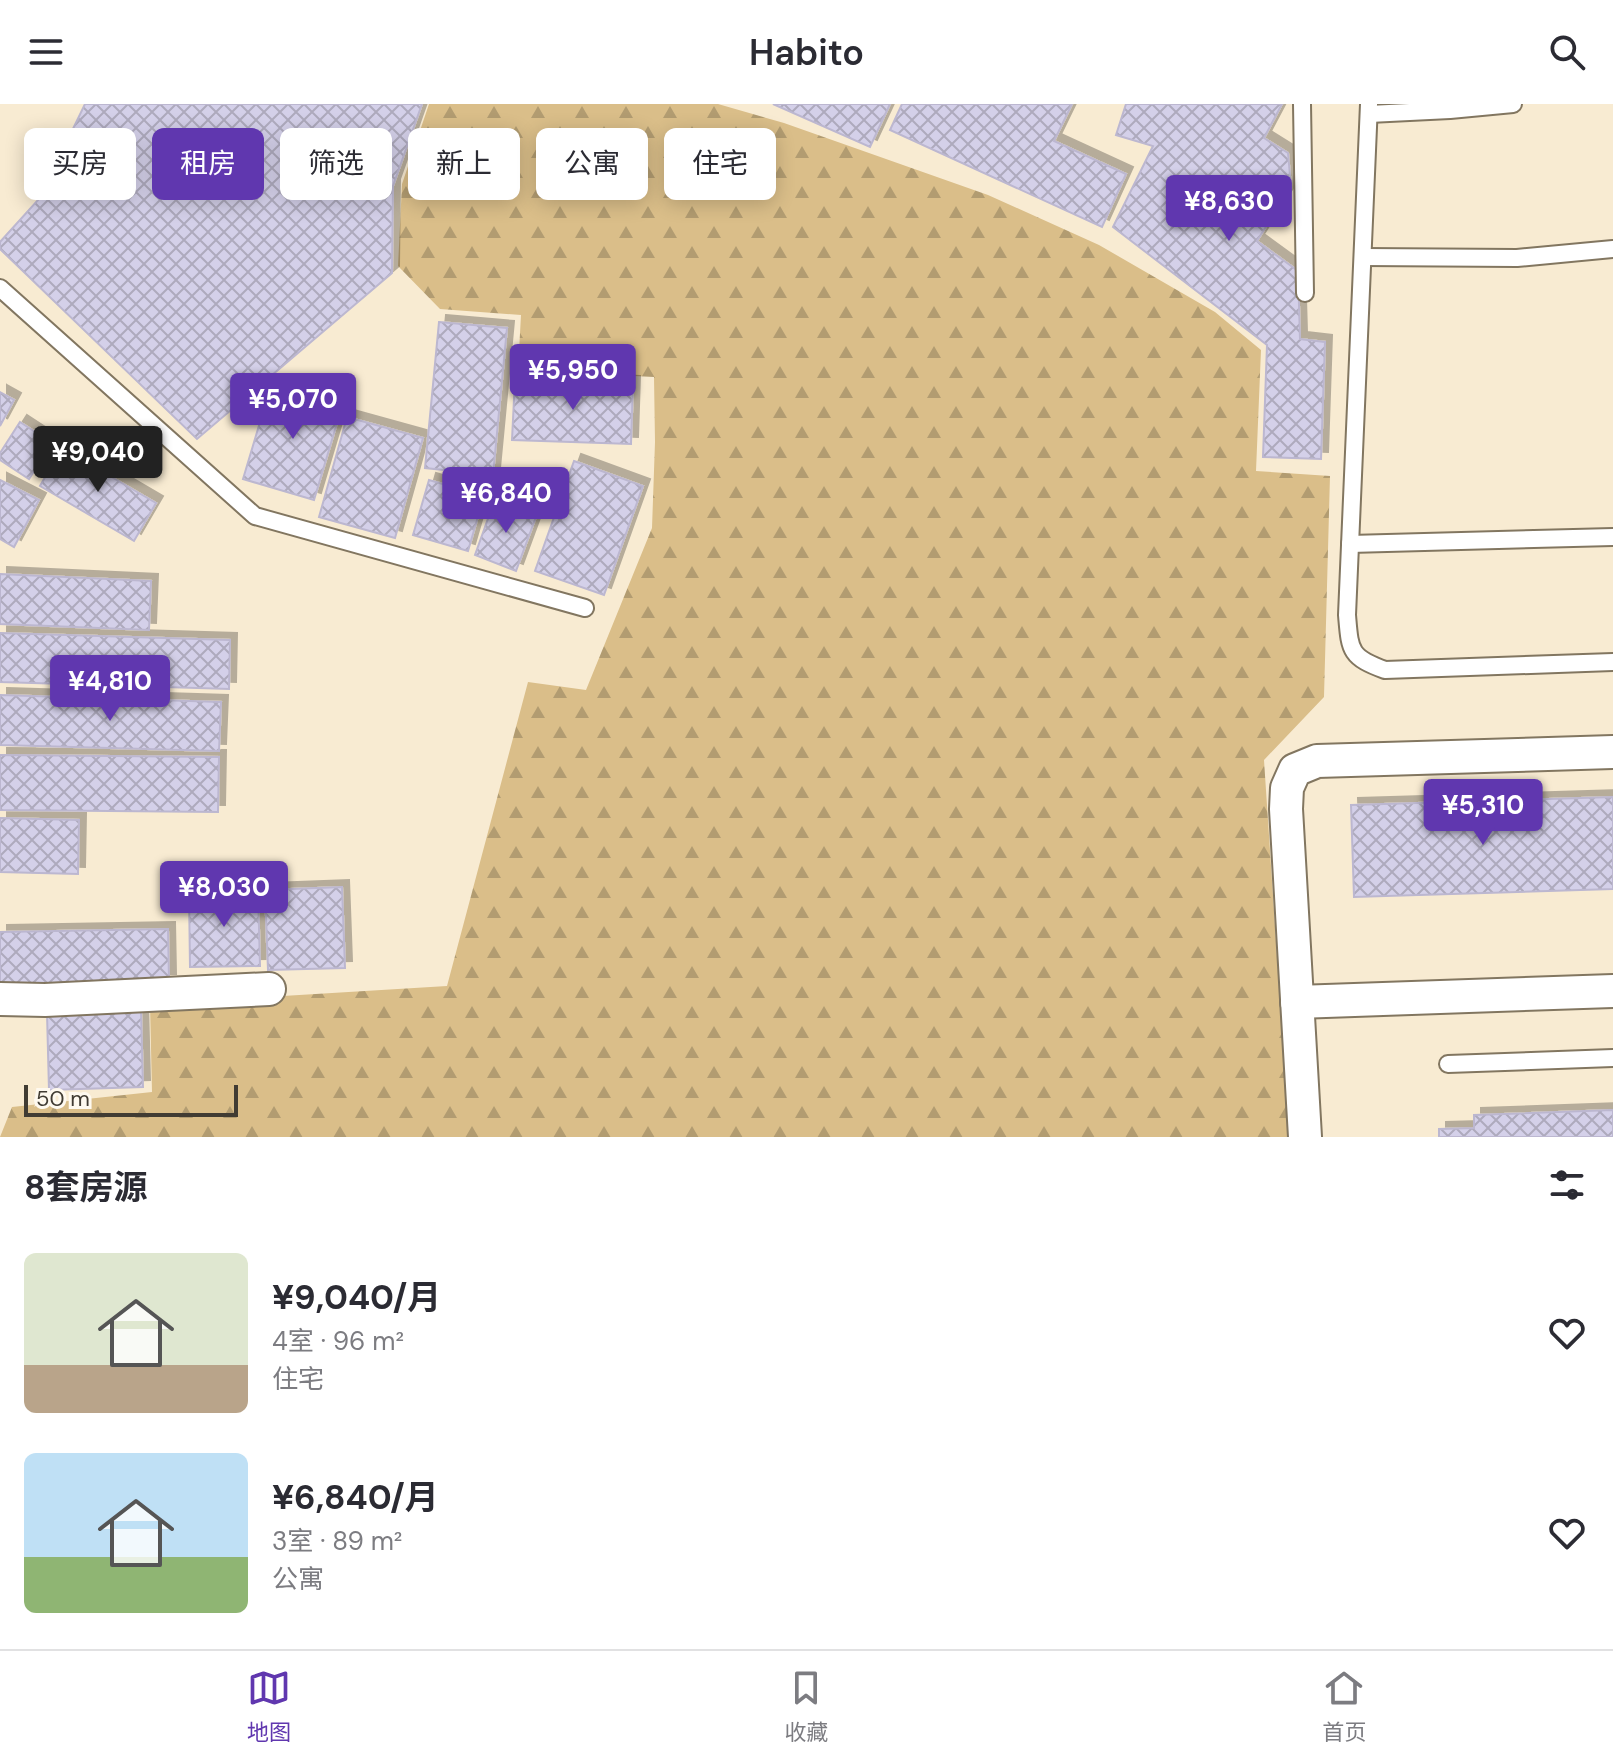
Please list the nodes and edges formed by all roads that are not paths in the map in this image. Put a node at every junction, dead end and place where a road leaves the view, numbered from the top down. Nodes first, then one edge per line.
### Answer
1 (1302, 104) edge
2 (1513, 104) edge
3 (1369, 109) edge
4 (1613, 249) edge
5 (1363, 257) junction
6 (0, 288) edge
7 (1305, 293) dead end
8 (1613, 537) edge
9 (1350, 544) junction
10 (585, 608) dead end
11 (1613, 662) edge
12 (1613, 752) edge
13 (269, 989) dead end
14 (1613, 991) edge
15 (0, 999) edge
16 (1297, 1002) junction
17 (1613, 1058) edge
18 (1448, 1064) dead end
19 (1305, 1137) edge

1 - 7 lane
2 - 3 lane
3 - 5 lane
4 - 5 lane
5 - 9 lane
6 - 10 lane
8 - 9 lane
9 - 11 lane
12 - 16 street
13 - 15 street
14 - 16 street
16 - 19 street
17 - 18 lane

